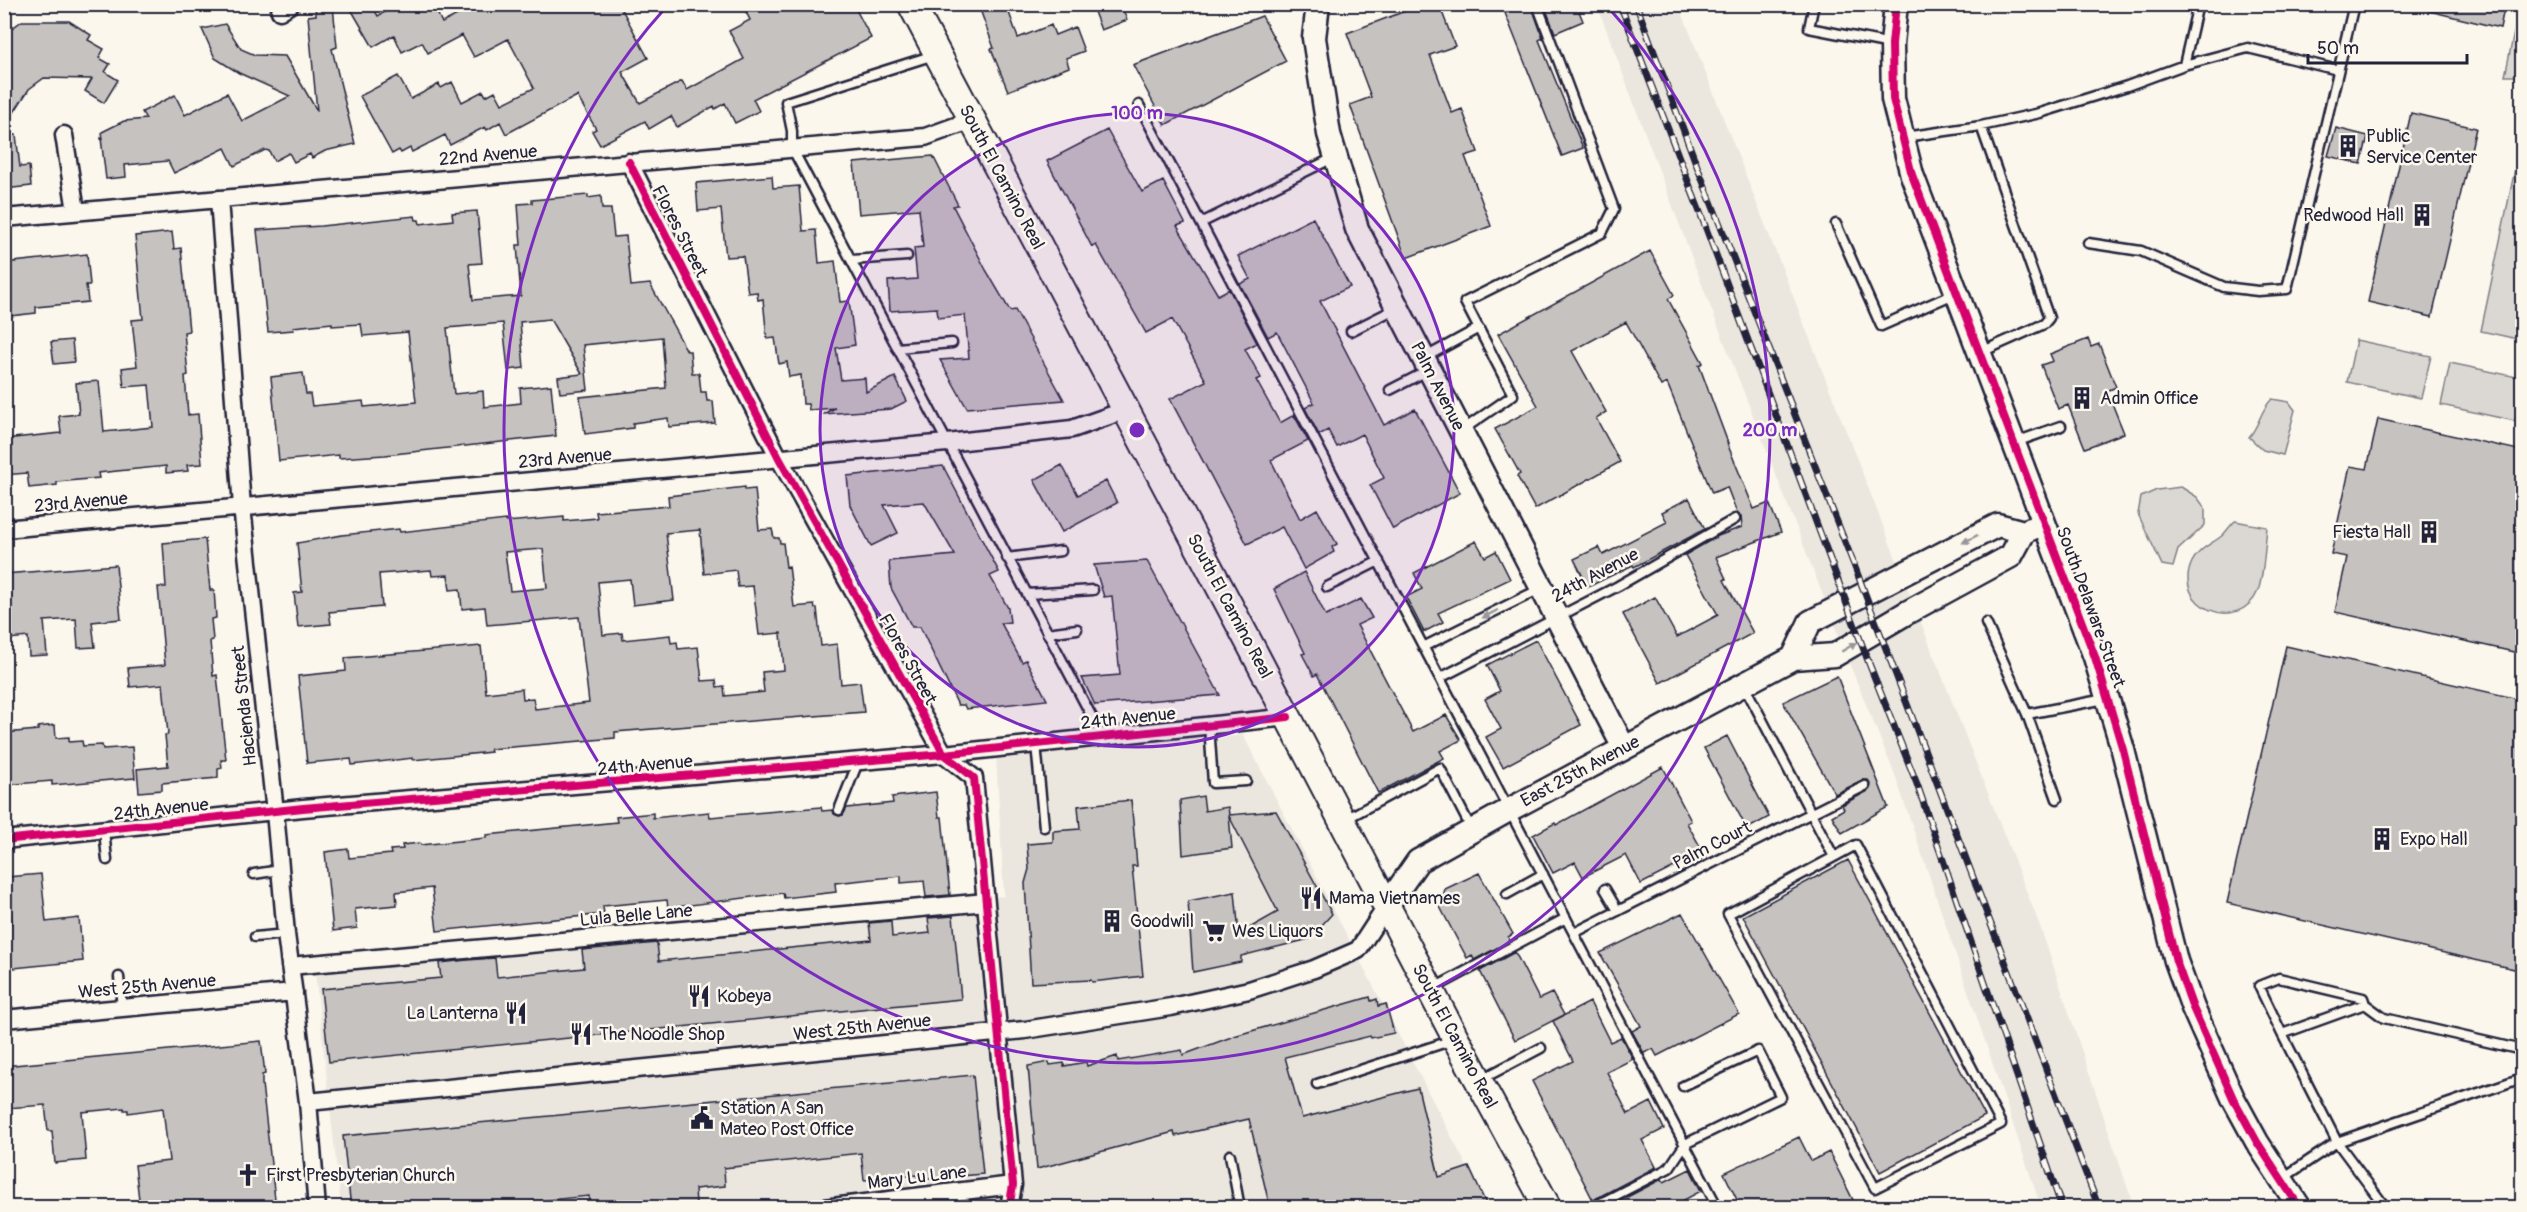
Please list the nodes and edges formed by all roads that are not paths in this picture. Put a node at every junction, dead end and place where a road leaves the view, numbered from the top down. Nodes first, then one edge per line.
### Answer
1 (910, 4) edge
2 (1537, 4) edge
3 (1814, 4) edge
4 (1896, 4) edge
5 (2198, 4) edge
6 (2354, 4) edge
7 (1320, 6) edge
8 (1892, 44) junction
9 (937, 54) junction
10 (2184, 66) junction
11 (2338, 70) junction
12 (1139, 105) dead end
13 (972, 120) junction
14 (1981, 126) junction
15 (64, 135) dead end
16 (1901, 137) junction
17 (792, 148) junction
18 (1335, 156) junction
19 (629, 162) junction
20 (219, 199) junction
21 (76, 211) junction
22 (4, 218) edge
23 (1201, 223) junction
24 (1836, 224) dead end
25 (2088, 243) dead end
26 (907, 256) dead end
27 (852, 260) junction
28 (1956, 293) junction
29 (1397, 308) junction
30 (1479, 328) junction
31 (1351, 332) dead end
32 (952, 343) dead end
33 (897, 348) junction
34 (1979, 353) junction
35 (1426, 364) junction
36 (1390, 390) dead end
37 (1126, 410) junction
38 (2061, 426) dead end
39 (1461, 431) junction
40 (946, 443) junction
41 (2013, 443) junction
42 (779, 458) junction
43 (242, 507) junction
44 (1734, 519) dead end
45 (2034, 528) junction
46 (4, 529) edge
47 (1062, 551) dead end
48 (1007, 558) junction
49 (1379, 561) junction
50 (1327, 587) dead end
51 (1542, 588) junction
52 (1093, 590) dead end
53 (1027, 594) junction
54 (1557, 617) junction
55 (1986, 623) dead end
56 (1077, 629) dead end
57 (1047, 633) junction
58 (1424, 647) junction
59 (1793, 658) junction
60 (1440, 678) junction
61 (1743, 684) junction
62 (2109, 699) junction
63 (2027, 714) junction
64 (1288, 717) junction
65 (1209, 725) junction
66 (1102, 736) junction
67 (1036, 744) junction
68 (1624, 748) junction
69 (944, 754) junction
70 (858, 762) junction
71 (1246, 781) dead end
72 (1865, 786) dead end
73 (2057, 799) dead end
74 (839, 810) dead end
75 (1509, 810) junction
76 (275, 812) junction
77 (1810, 814) junction
78 (1342, 821) junction
79 (1044, 827) dead end
80 (104, 830) junction
81 (1472, 831) junction
82 (4, 840) edge
83 (1834, 857) junction
84 (107, 860) dead end
85 (280, 870) junction
86 (254, 874) dead end
87 (1543, 874) junction
88 (1605, 889) dead end
89 (1507, 894) dead end
90 (986, 902) junction
91 (1386, 907) junction
92 (1618, 911) junction
93 (1566, 918) junction
94 (1574, 933) junction
95 (286, 934) junction
96 (255, 937) dead end
97 (290, 966) junction
98 (118, 977) dead end
99 (1430, 990) junction
100 (294, 992) junction
101 (2365, 1004) junction
102 (122, 1008) junction
103 (4, 1019) edge
104 (997, 1033) junction
105 (2282, 1034) junction
106 (1456, 1039) junction
107 (1541, 1048) dead end
108 (2523, 1050) edge
109 (2523, 1078) edge
110 (1479, 1081) junction
111 (1317, 1084) dead end
112 (1683, 1086) dead end
113 (308, 1102) junction
114 (2337, 1142) junction
115 (1685, 1144) junction
116 (1230, 1155) dead end
117 (2281, 1180) junction
118 (1013, 1185) junction
119 (1595, 1206) dead end
120 (1546, 1207) edge
121 (317, 1208) edge
122 (824, 1208) edge
123 (1009, 1208) edge
124 (1240, 1208) edge
125 (1718, 1208) edge
126 (2300, 1208) edge
127 (2386, 1208) edge

1 - 9 main road, South El Camino Real
2 - 30 lane
3 - 8 lane
4 - 8 main road, South Delaware Street
5 - 10 lane
6 - 11 lane
7 - 18 main road, Palm Avenue
8 - 16 main road, South Delaware Street
9 - 13 main road, South El Camino Real
9 - 17 lane
10 - 11 lane
10 - 14 lane
11 - 25 lane
12 - 23 lane
13 - 17 street, 22nd Avenue
13 - 37 main road, South El Camino Real
14 - 16 lane
14 - 34 lane
15 - 21 street
16 - 28 main road, South Delaware Street
17 - 19 street, 22nd Avenue
17 - 27 lane
18 - 23 lane
18 - 29 main road, Palm Avenue
19 - 20 street, 22nd Avenue
19 - 42 street, Flores Street
20 - 21 street, 22nd Avenue
20 - 43 street, Hacienda Street
21 - 22 street, 22nd Avenue
23 - 49 lane
24 - 28 lane
26 - 27 lane
27 - 33 lane
28 - 34 main road, South Delaware Street
29 - 31 lane
29 - 35 main road, Palm Avenue
30 - 35 lane
30 - 39 lane
32 - 33 lane
33 - 40 lane
34 - 41 main road, South Delaware Street
35 - 36 lane
35 - 39 main road, Palm Avenue
37 - 40 street, 23rd Avenue
37 - 64 main road, South El Camino Real
38 - 41 lane
39 - 51 main road, Palm Avenue
40 - 42 street, 23rd Avenue
40 - 48 lane
41 - 45 main road, South Delaware Street
42 - 43 street, 23rd Avenue
42 - 69 street, Flores Street
43 - 46 street, 23rd Avenue
43 - 76 street, Hacienda Street
44 - 54 lane, 24th Avenue
59 -> 45 main road, East 25th Avenue
45 -> 59 main road
45 - 62 main road, South Delaware Street
47 - 48 lane
48 - 53 lane
49 - 50 lane
49 - 58 lane
51 - 54 main road, Palm Avenue
51 -> 58 lane
52 - 53 lane
53 - 57 lane
54 - 60 lane, 24th Avenue
54 - 68 main road, Palm Avenue
55 - 63 lane
56 - 57 lane
57 - 66 lane
58 - 60 lane
59 - 61 main road, East 25th Avenue
60 - 75 lane
61 - 68 main road, East 25th Avenue
61 - 77 lane
62 - 63 lane
62 - 117 main road, South Delaware Street
63 - 73 lane
64 - 65 street, 24th Avenue
64 - 78 main road, South El Camino Real
65 - 66 street, 24th Avenue
65 - 71 lane
66 - 67 street, 24th Avenue
67 - 69 street, 24th Avenue
67 - 79 lane
68 - 75 main road, East 25th Avenue
69 - 70 street, 24th Avenue
69 - 90 street, Flores Street
70 - 74 lane
70 - 76 street, 24th Avenue
72 - 77 lane, Palm Court
75 - 81 main road, East 25th Avenue
75 - 87 lane
76 - 80 street, 24th Avenue
76 - 85 street, Hacienda Street
77 - 83 lane
77 - 92 lane, Palm Court
78 - 81 lane
78 - 91 main road, South El Camino Real
80 - 82 street, 24th Avenue
80 - 84 lane
81 - 91 main road, East 25th Avenue
83 - 83 lane
85 - 86 lane
85 - 95 street, Hacienda Street
87 - 89 lane
87 - 93 lane
88 - 92 lane
90 - 97 street, Lula Belle Lane
90 - 104 street, Flores Street
91 - 99 main road, South El Camino Real
91 - 104 street, West 25th Avenue
92 - 94 lane, Palm Court
93 - 94 lane
93 - 99 lane
94 - 115 lane
95 - 96 lane
95 - 97 street, Hacienda Street
97 - 100 street, Hacienda Street
98 - 102 lane
99 - 106 main road, South El Camino Real
100 - 102 street, West 25th Avenue
100 - 113 street, Hacienda Street
101 - 105 lane
101 - 105 lane
101 - 108 lane
102 - 103 street, West 25th Avenue
104 - 113 street, West 25th Avenue
104 - 118 street, Flores Street
105 - 114 lane
106 - 110 main road, South El Camino Real
106 - 111 lane
107 - 110 lane
109 - 114 lane
110 - 120 main road, South El Camino Real
112 - 115 lane
113 - 121 street, Hacienda Street
114 - 117 lane
114 - 127 lane
115 - 119 lane
115 - 125 lane
116 - 124 lane
117 - 126 main road, South Delaware Street
118 - 122 street, Mary Lu Lane
118 - 123 street, Flores Street

